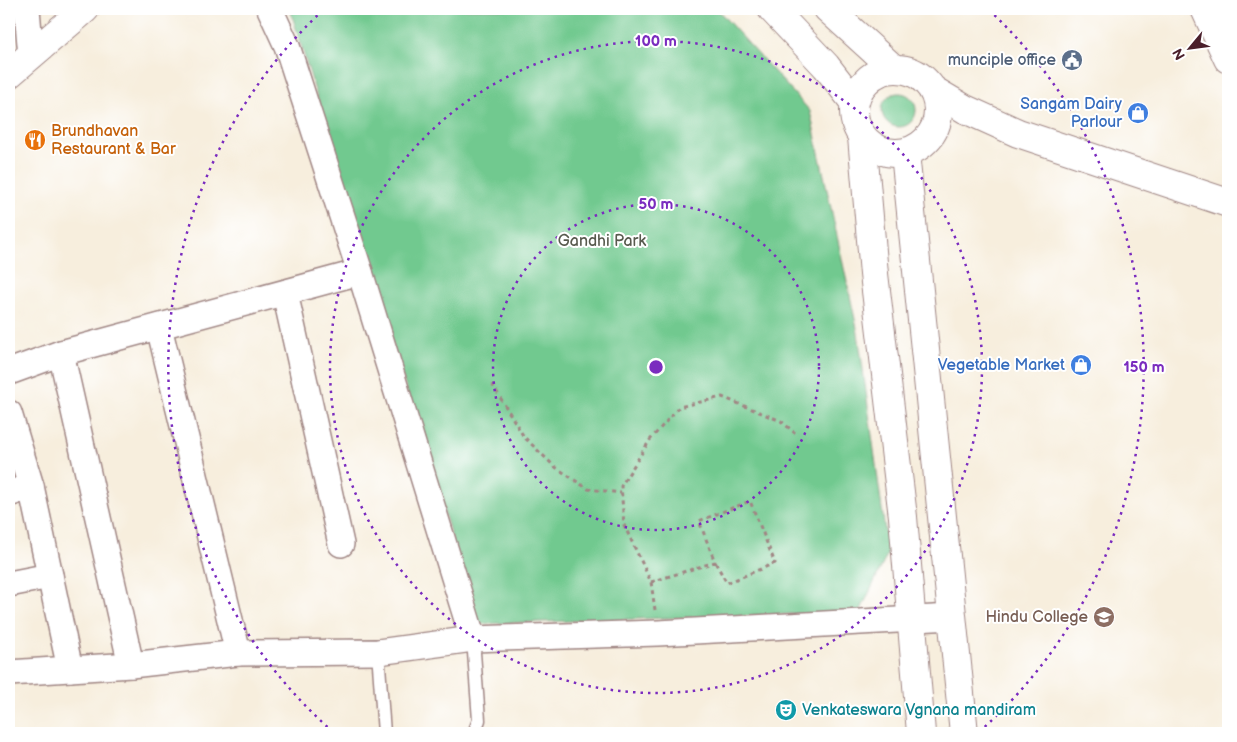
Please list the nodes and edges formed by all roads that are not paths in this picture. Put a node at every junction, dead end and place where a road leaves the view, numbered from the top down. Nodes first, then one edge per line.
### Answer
1 (27, 9) edge
2 (85, 9) edge
3 (270, 9) edge
4 (772, 9) edge
5 (828, 9) edge
6 (1205, 9) edge
7 (1223, 28) edge
8 (31, 56) junction
9 (1228, 60) edge
10 (894, 69) junction
11 (9, 74) edge
12 (936, 99) junction
13 (854, 102) junction
14 (862, 137) junction
15 (905, 154) junction
16 (1228, 202) edge
17 (1228, 215) edge
18 (360, 272) junction
19 (285, 293) junction
20 (159, 327) junction
21 (61, 353) junction
22 (9, 372) edge
23 (9, 413) edge
24 (20, 490) edge
25 (342, 544) dead end
26 (50, 576) junction
27 (9, 584) edge
28 (952, 617) junction
29 (913, 620) junction
30 (473, 639) junction
31 (378, 652) junction
32 (238, 653) junction
33 (132, 665) junction
34 (70, 669) junction
35 (9, 674) edge
36 (384, 733) edge
37 (474, 733) edge
38 (921, 733) edge
39 (964, 733) edge

1 - 8 street
2 - 8 main road
3 - 18 street
4 - 13 main road
5 - 10 main road
6 - 7 main road
7 - 9 main road
8 - 11 main road
10 - 12 main road
10 - 13 main road
12 - 15 main road
12 - 16 main road
12 - 17 main road
13 - 14 main road
14 - 15 main road
14 - 29 main road
15 - 28 main road
18 - 19 street
18 - 30 street
19 - 20 street
19 - 25 street
20 - 21 street
20 - 32 street
21 - 22 street
21 - 33 street
23 - 24 street
24 - 26 street
26 - 27 street
26 - 34 street
28 - 29 street
28 - 39 main road
29 - 30 street
29 - 38 main road
30 - 31 street
30 - 37 lane
31 - 32 street
31 - 36 lane
32 - 33 street
33 - 34 street
34 - 35 street

